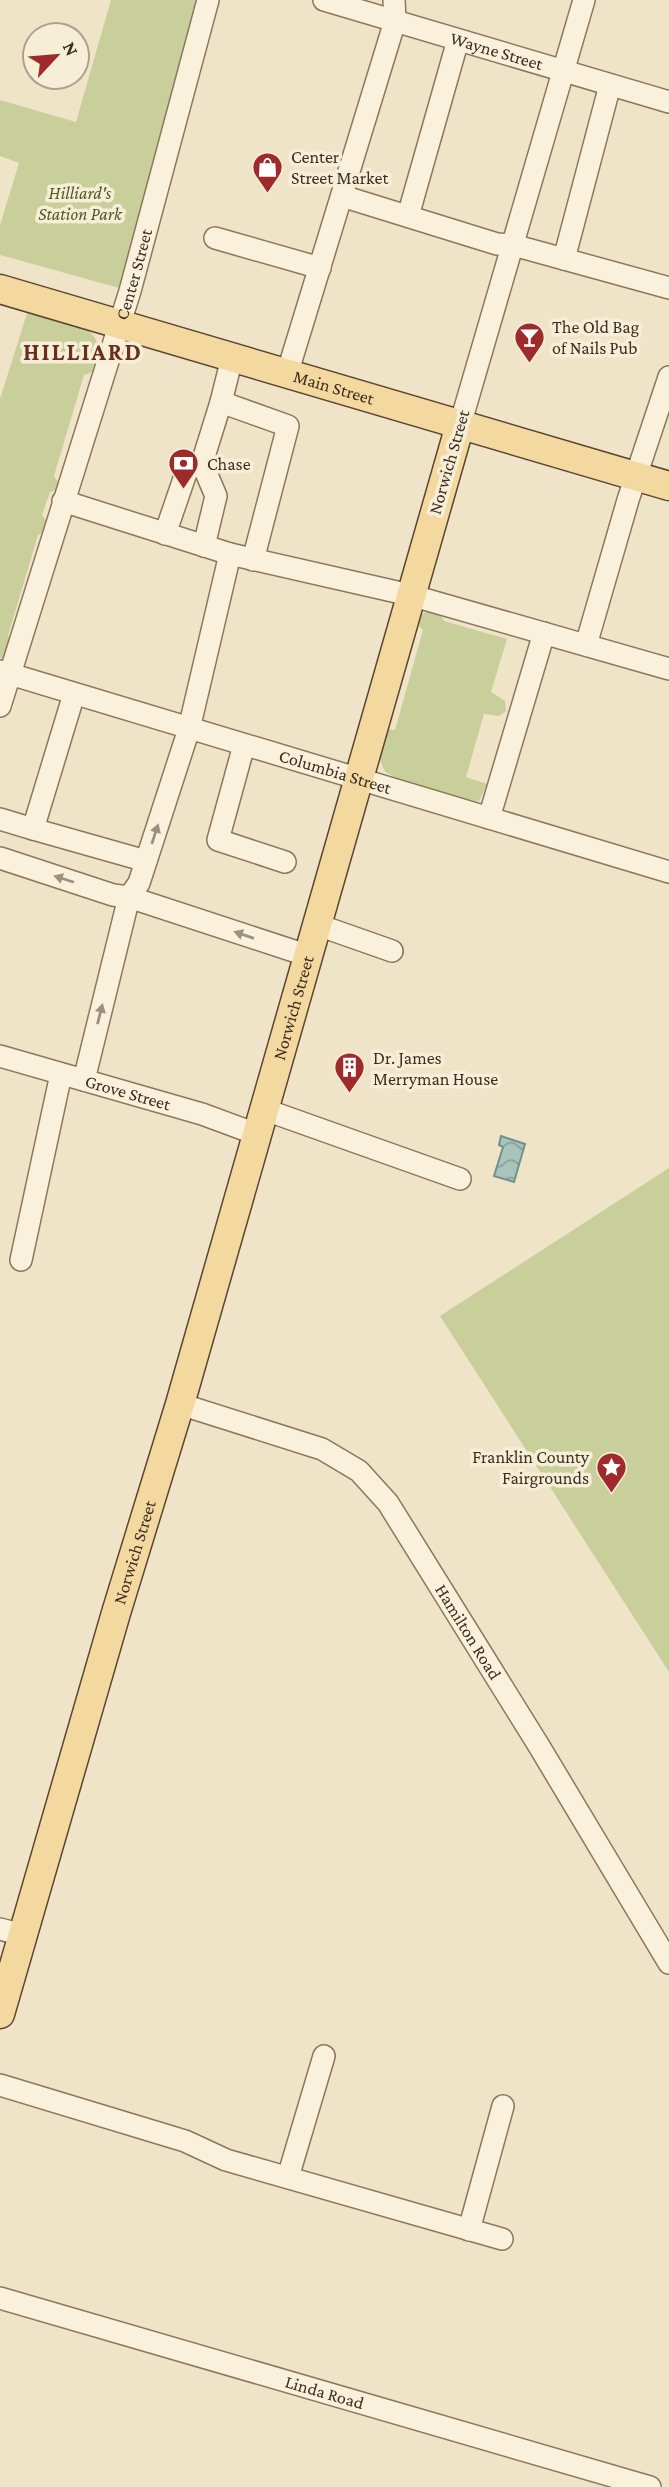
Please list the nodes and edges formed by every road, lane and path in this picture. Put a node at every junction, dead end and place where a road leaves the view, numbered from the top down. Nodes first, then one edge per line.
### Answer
1 (208, 0) edge
2 (324, 0) edge
3 (584, 0) edge
4 (394, 11) edge
5 (458, 40) junction
6 (563, 72) junction
7 (610, 85) junction
8 (669, 102) edge
9 (342, 196) junction
10 (408, 216) junction
11 (215, 238) dead end
12 (513, 245) junction
13 (564, 259) junction
14 (320, 268) junction
15 (669, 288) edge
16 (0, 289) edge
17 (119, 325) junction
18 (232, 358) junction
19 (287, 374) junction
20 (669, 377) edge
21 (221, 402) junction
22 (460, 425) junction
23 (202, 463) junction
24 (636, 476) junction
25 (669, 486) edge
26 (63, 501) junction
27 (165, 534) junction
28 (204, 546) junction
29 (230, 554) junction
30 (253, 559) junction
31 (410, 595) junction
32 (544, 634) junction
33 (586, 645) junction
34 (669, 669) edge
35 (5, 672) edge
36 (74, 694) junction
37 (0, 706) edge
38 (189, 729) junction
39 (244, 745) junction
40 (359, 779) junction
41 (489, 818) junction
42 (0, 819) edge
43 (33, 829) junction
44 (0, 858) edge
45 (146, 861) junction
46 (285, 862) dead end
47 (669, 872) edge
48 (130, 897) junction
49 (318, 925) junction
50 (392, 951) dead end
51 (309, 956) junction
52 (0, 1056) edge
53 (61, 1074) junction
54 (84, 1080) junction
55 (260, 1121) junction
56 (460, 1180) dead end
57 (21, 1260) dead end
58 (180, 1404) junction
59 (11, 1932) edge
60 (669, 1963) edge
61 (0, 2014) edge
62 (324, 2056) dead end
63 (0, 2085) edge
64 (503, 2106) dead end
65 (288, 2177) junction
66 (469, 2230) junction
67 (502, 2239) dead end
68 (0, 2298) edge
69 (650, 2487) edge

1 - 17 street, Center Street
2 - 4 street, Wayne Street
3 - 6 street, Norwich Street
4 - 5 street, Wayne Street
4 - 9 street
5 - 6 street, Wayne Street
5 - 10 street
6 - 7 street, Wayne Street
6 - 12 street, Norwich Street
7 - 8 street, Wayne Street
7 - 13 street
9 - 10 street
9 - 14 street
10 - 12 street
11 - 14 street
12 - 13 street
12 - 22 street, Norwich Street
13 - 15 street
14 - 19 street
16 - 17 main road, Main Street
17 - 18 main road, Main Street
17 - 26 street, Center Street
18 - 19 main road, Main Street
18 - 21 street
19 - 22 main road, Main Street
20 - 24 street
21 - 23 street
21 - 30 street
22 - 24 main road, Main Street
22 - 31 main road, Norwich Street
23 - 27 street
23 - 28 street
24 - 25 main road, Main Street
24 - 33 street
26 - 27 street
26 - 35 street, Center Street
27 - 28 street
28 - 29 street
29 - 30 street
29 - 38 street
30 - 31 street
31 - 32 street
31 - 40 main road, Norwich Street
32 - 33 street
32 - 41 street
33 - 34 street
35 - 36 street, Columbia Street
35 - 37 street, Center Street
36 - 38 street, Columbia Street
36 - 43 street
38 - 39 street, Columbia Street
45 -> 38 street
39 - 40 street, Columbia Street
39 - 46 street
40 - 41 street, Columbia Street
40 - 49 main road, Norwich Street
41 - 47 street, Columbia Street
42 - 43 street
43 - 45 street
48 -> 44 street
45 - 48 street
51 -> 48 street
54 -> 48 street
49 - 50 street
49 - 51 main road, Norwich Street
51 - 55 main road, Norwich Street
52 - 53 street, Grove Street
53 - 54 street, Grove Street
53 - 57 street
54 - 55 street, Grove Street
55 - 56 street, Grove Street
55 - 58 main road, Norwich Street
58 - 59 main road, Norwich Street
58 - 60 street, Hamilton Road
59 - 61 main road, Norwich Street
62 - 65 street
63 - 65 street
64 - 66 street
65 - 66 street
66 - 67 street
68 - 69 street, Linda Road

